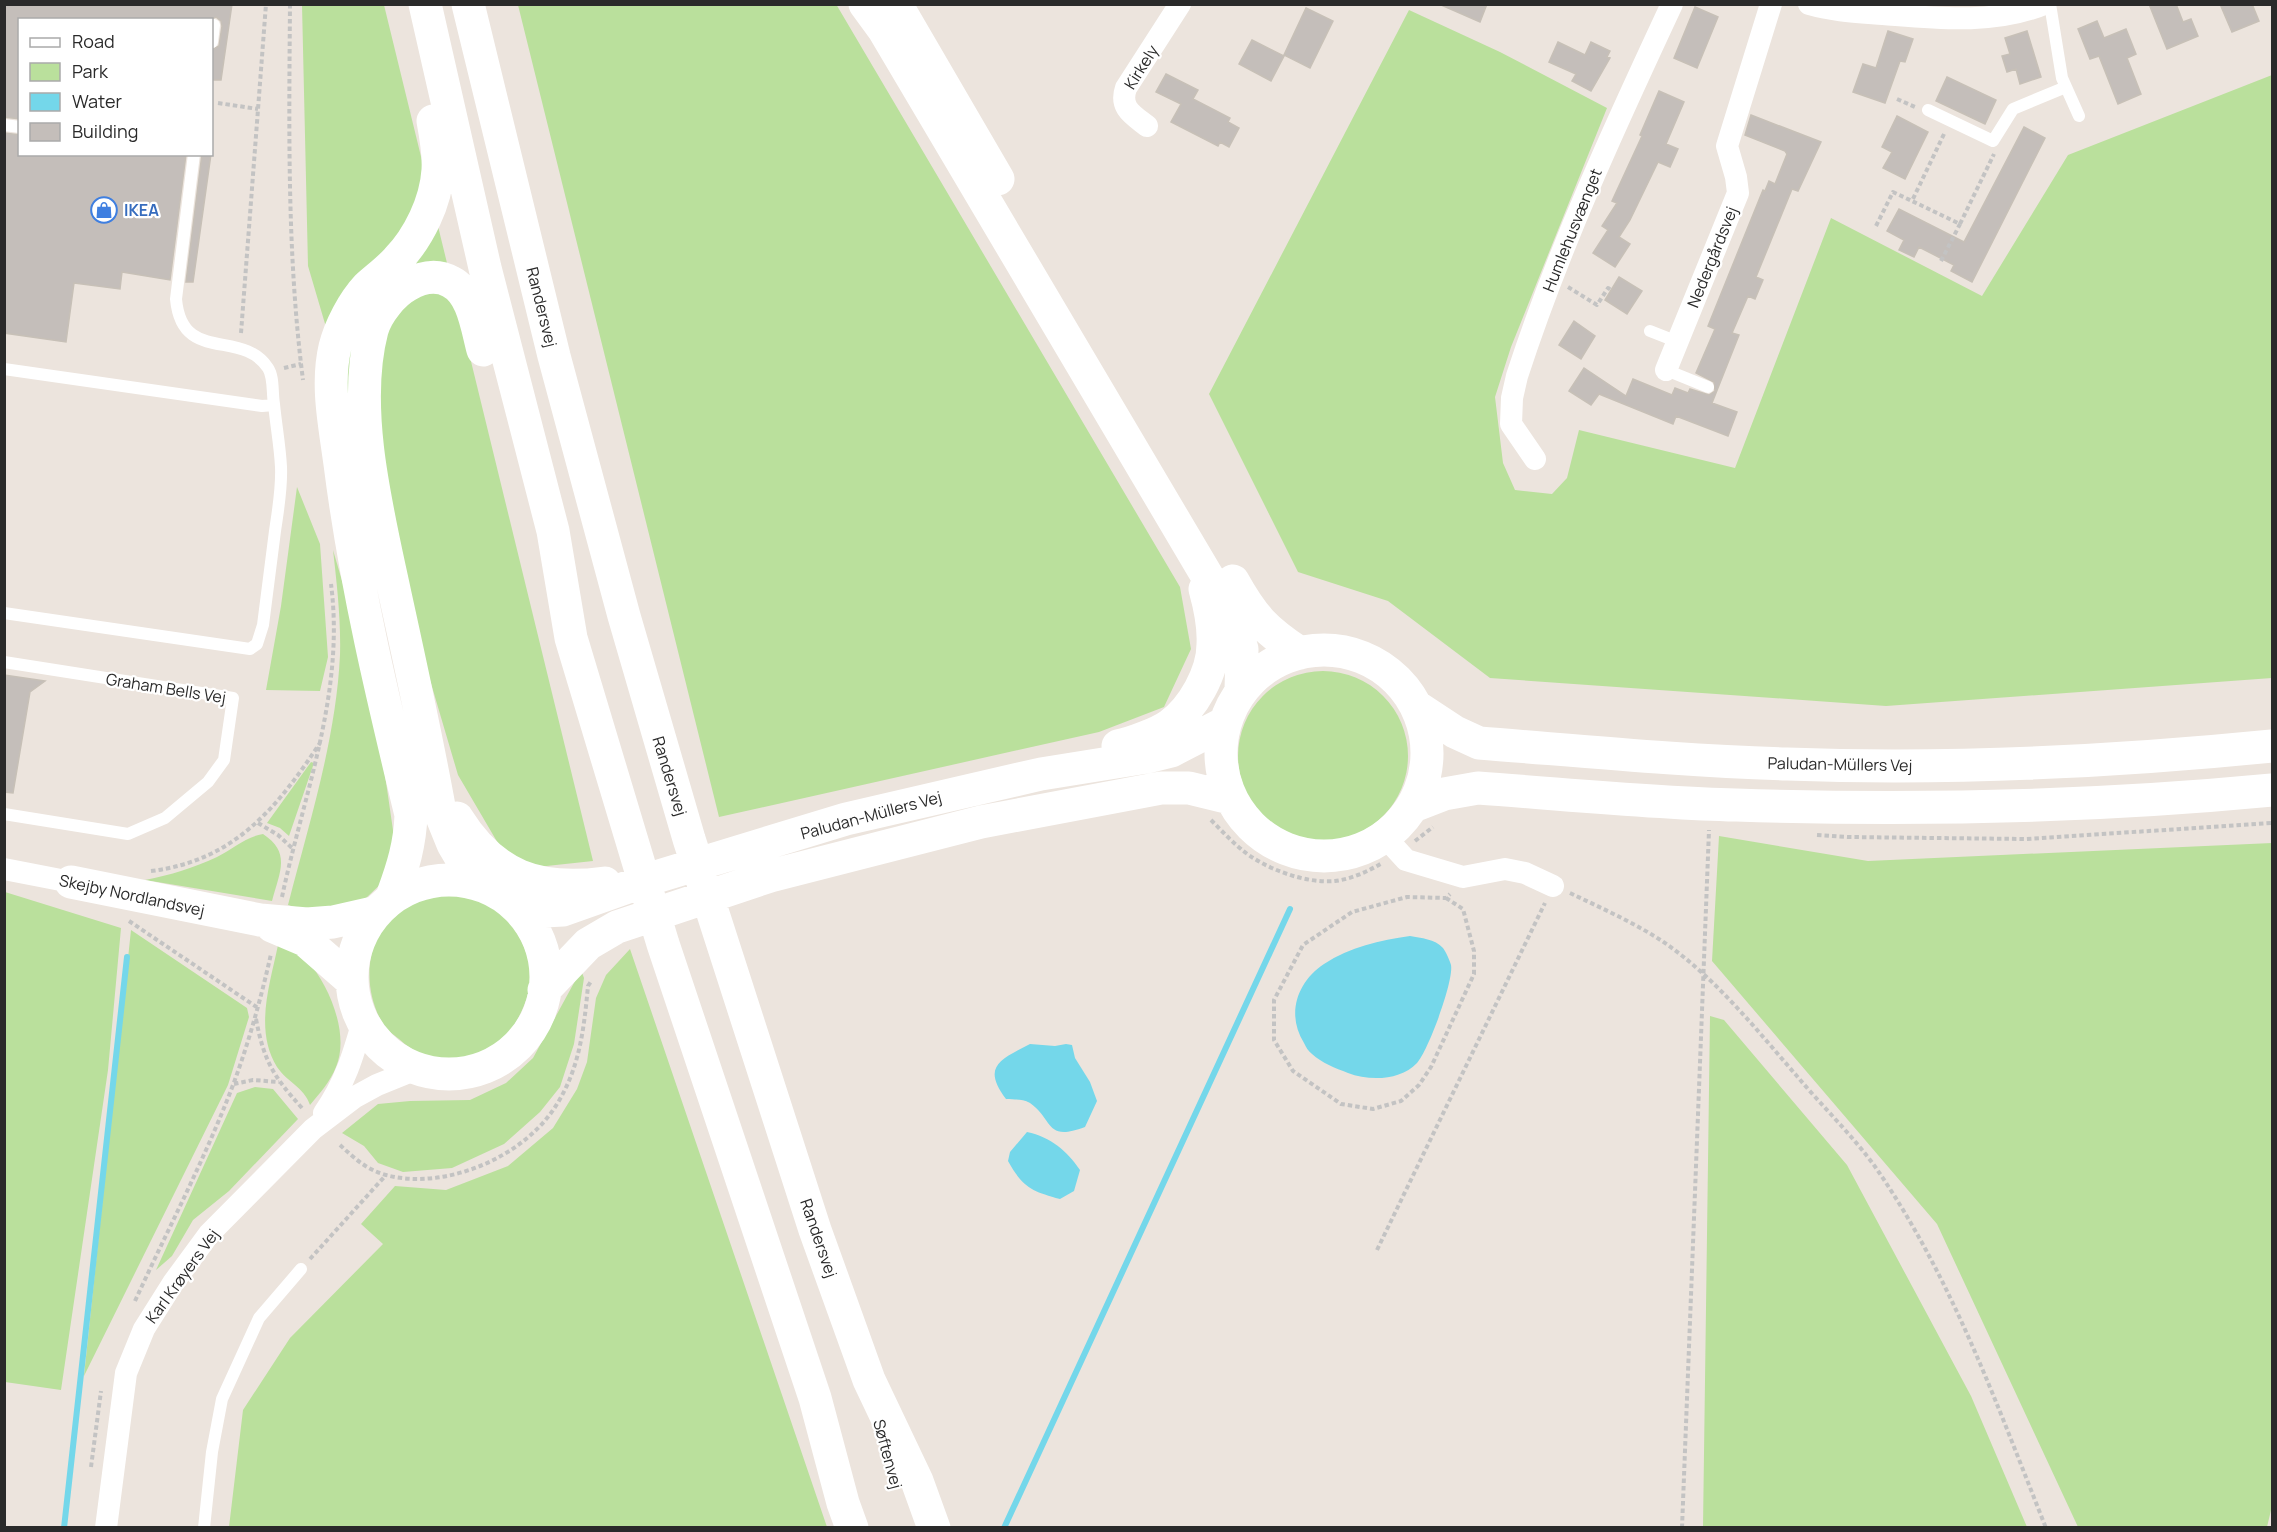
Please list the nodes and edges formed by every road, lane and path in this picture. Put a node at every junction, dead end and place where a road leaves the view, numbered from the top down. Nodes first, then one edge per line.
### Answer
1 (266, 4) edge
2 (290, 4) edge
3 (408, 4) edge
4 (424, 4) edge
5 (865, 4) edge
6 (896, 4) edge
7 (1180, 4) edge
8 (1672, 4) edge
9 (1771, 4) edge
10 (1809, 4) edge
11 (2044, 4) edge
12 (2050, 4) edge
13 (471, 11) edge
14 (214, 25) dead end
15 (213, 34) edge
16 (2066, 87) junction
17 (218, 103) dead end
18 (258, 109) junction
19 (1928, 110) dead end
20 (2079, 116) dead end
21 (1951, 121) junction
22 (1147, 126) dead end
23 (1993, 141) junction
24 (194, 156) edge
25 (1912, 201) junction
26 (1960, 224) junction
27 (1876, 226) dead end
28 (1941, 261) dead end
29 (1552, 277) junction
30 (1611, 290) dead end
31 (1650, 331) dead end
32 (1678, 342) junction
33 (239, 348) junction
34 (4, 369) edge
35 (1666, 370) joint
36 (304, 387) dead end
37 (1707, 387) dead end
38 (274, 405) junction
39 (1535, 459) dead end
40 (1198, 561) junction
41 (331, 584) dead end
42 (4, 614) edge
43 (571, 638) junction
44 (1300, 653) junction
45 (4, 662) edge
46 (1241, 691) junction
47 (1417, 707) junction
48 (1225, 723) junction
49 (321, 741) junction
50 (2272, 747) edge
51 (430, 759) junction
52 (1041, 774) junction
53 (2272, 790) edge
54 (1230, 798) junction
55 (4, 814) edge
56 (1427, 814) junction
57 (1203, 816) dead end
58 (258, 823) junction
59 (2272, 823) edge
60 (1717, 828) dead end
61 (1812, 835) dead end
62 (1392, 845) junction
63 (292, 848) junction
64 (647, 866) junction
65 (4, 869) edge
66 (147, 871) dead end
67 (1463, 877) junction
68 (71, 882) joint
69 (476, 883) junction
70 (1553, 886) junction
71 (1446, 898) junction
72 (385, 903) junction
73 (518, 908) junction
74 (119, 915) dead end
75 (271, 922) junction
76 (1703, 973) junction
77 (593, 978) dead end
78 (352, 981) junction
79 (544, 990) junction
80 (258, 1008) junction
81 (256, 1018) junction
82 (363, 1021) junction
83 (414, 1070) junction
84 (279, 1082) junction
85 (233, 1085) junction
86 (302, 1107) dead end
87 (312, 1129) junction
88 (340, 1145) dead end
89 (386, 1175) junction
90 (1377, 1250) dead end
91 (301, 1269) joint
92 (130, 1311) dead end
93 (869, 1380) junction
94 (101, 1389) dead end
95 (815, 1398) junction
96 (90, 1470) dead end
97 (106, 1527) edge
98 (204, 1527) edge
99 (852, 1527) edge
100 (874, 1527) edge
101 (912, 1527) edge
102 (934, 1527) edge
103 (1682, 1527) edge
104 (2046, 1527) edge

1 - 18 path
2 - 36 path
3 - 72 main road
4 - 43 main road
5 - 40 main road
6 - 44 main road
7 - 22 street, Kirkely
8 - 29 street, Humlehusvænget
9 - 32 street, Nedergårdsvej
10 - 11 street
12 - 16 lane
13 - 93 main road, Randersvej
14 - 15 lane
16 - 20 lane
16 - 23 lane
17 - 18 path
18 - 33 path
19 - 21 lane
21 - 23 lane
21 - 25 path
23 - 26 path
24 - 33 lane
25 - 26 path
25 - 27 path
26 - 28 path
29 - 30 path
29 - 39 street, Humlehusvænget
31 - 32 lane
32 - 35 street, Nedergårdsvej
33 - 38 lane
34 - 38 lane
35 - 37 lane
38 - 42 lane
40 - 46 main road
40 - 52 main road
41 - 49 path
43 - 51 main road
43 - 64 main road
44 - 46 main road
44 - 47 main road
45 - 55 lane, Graham Bells Vej
46 - 48 main road
47 - 50 main road, Paludan-Müllers Vej
47 - 56 main road
48 - 52 main road, Paludan-Müllers Vej
48 - 54 main road
49 - 58 path
49 - 63 path
51 - 64 main road
51 - 69 main road
52 - 64 main road, Paludan-Müllers Vej
53 - 56 main road
54 - 62 main road
54 - 79 main road, Paludan-Müllers Vej
56 - 62 path
56 - 62 main road
57 - 62 path
58 - 63 path
58 - 66 path
59 - 61 path
60 - 76 path
62 - 67 street
63 - 75 path
64 - 73 main road, Paludan-Müllers Vej
64 - 95 main road
65 - 68 street, Skejby Nordlandsvej
67 - 70 street
67 - 71 path
68 - 75 main road, Skejby Nordlandsvej
69 - 72 main road
69 - 73 main road
70 - 76 path
70 - 90 path
71 - 71 path
72 - 75 main road, Skejby Nordlandsvej
72 - 78 main road
73 - 79 main road
74 - 80 path
75 - 78 main road, Skejby Nordlandsvej
75 - 80 path
76 - 103 path
76 - 104 path
77 - 89 path
78 - 82 main road
79 - 83 main road
80 - 81 path
81 - 84 path
81 - 85 path
82 - 83 main road
82 - 87 street, Karl Krøyers Vej
83 - 87 street, Karl Krøyers Vej
84 - 85 path
84 - 86 path
85 - 92 path
87 - 97 street, Karl Krøyers Vej
88 - 89 path
89 - 91 path
91 - 98 lane
93 - 101 main road, Søftenvej
93 - 102 main road, Randersvej
94 - 96 path
95 - 99 main road
95 - 100 main road

